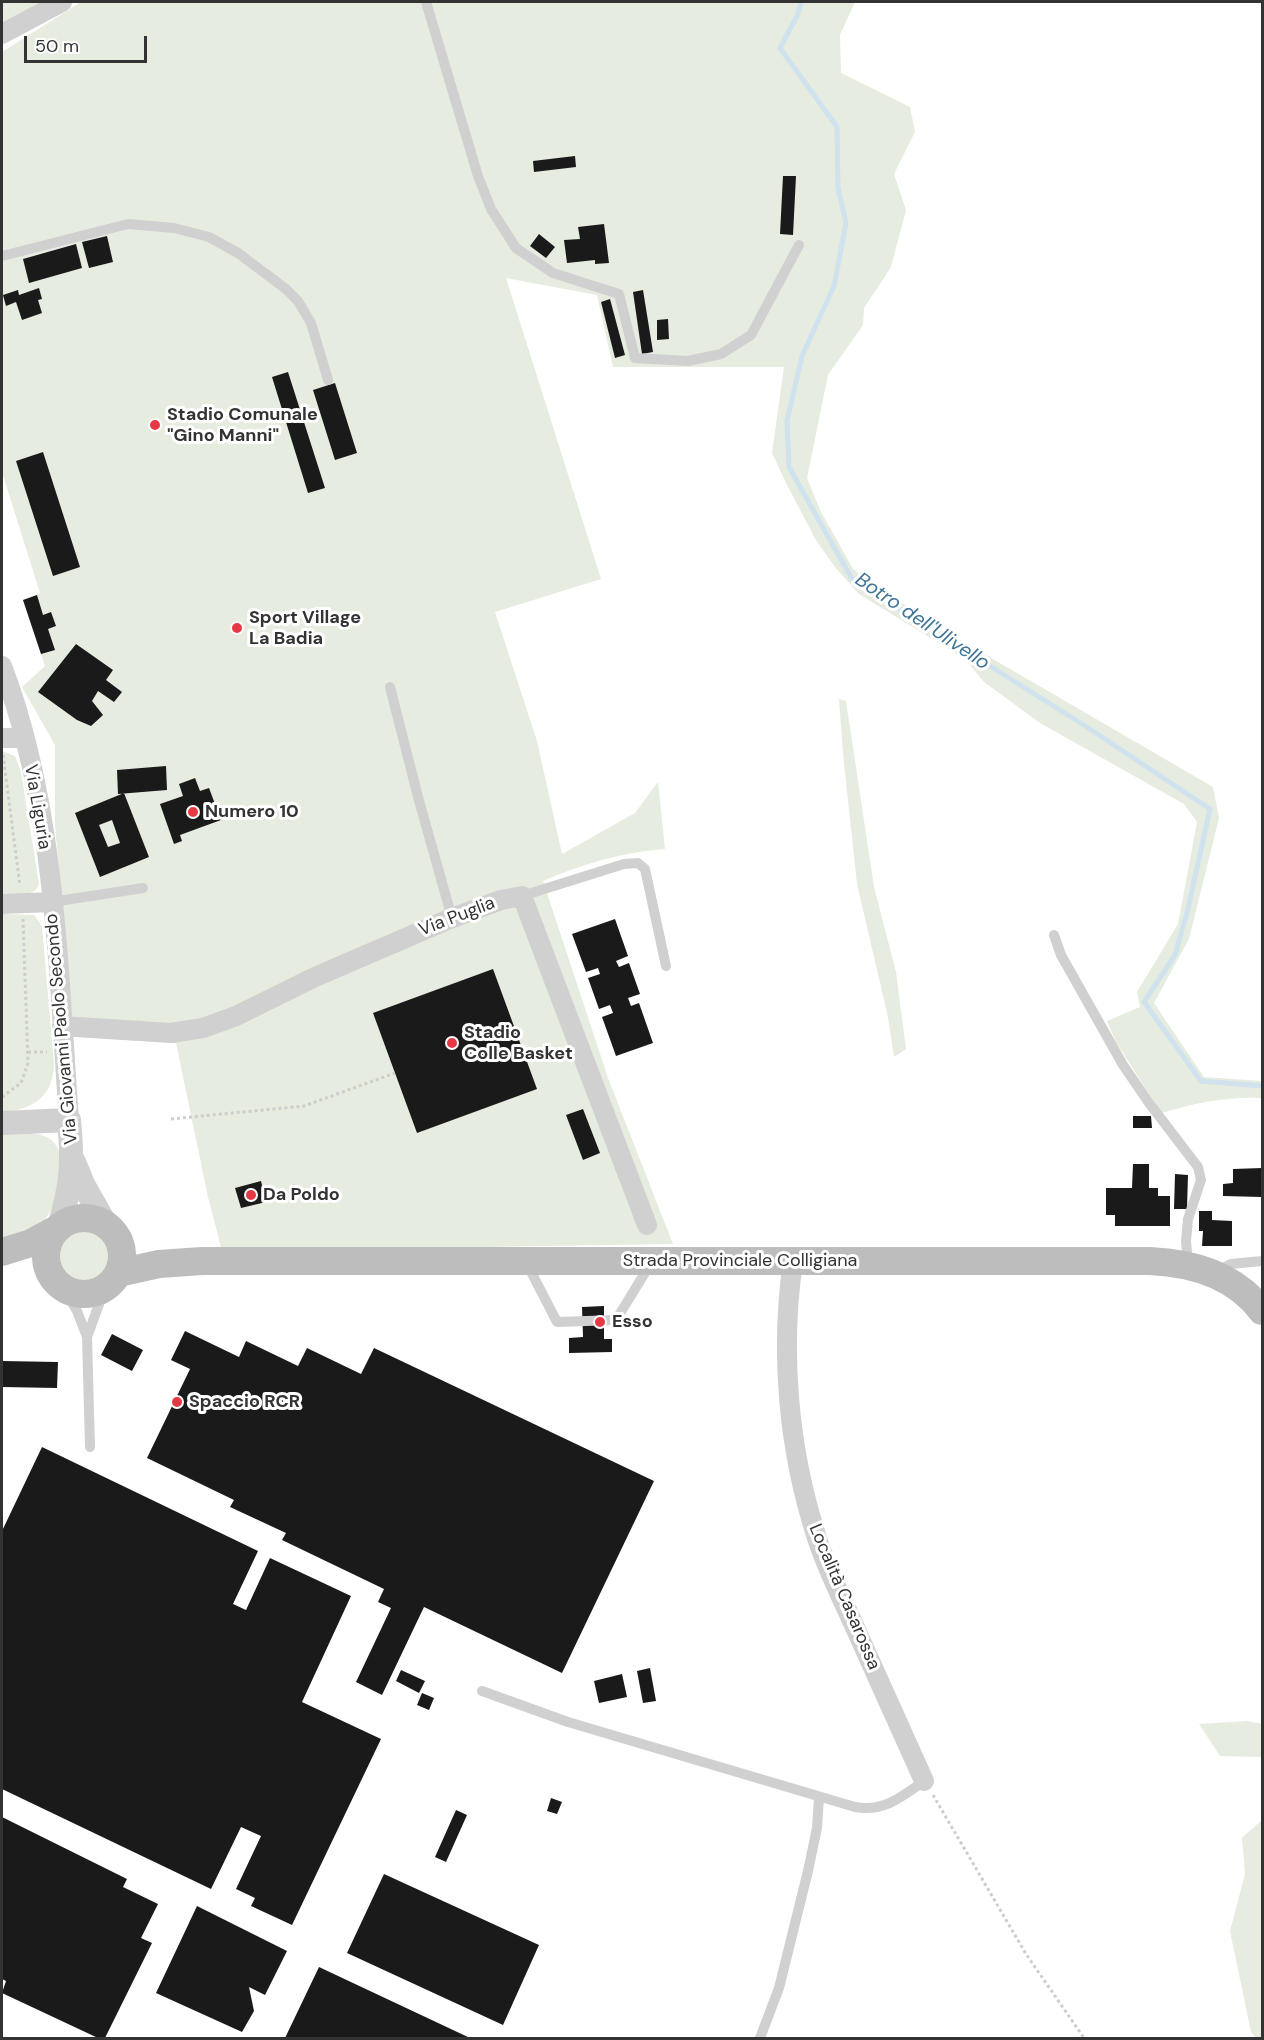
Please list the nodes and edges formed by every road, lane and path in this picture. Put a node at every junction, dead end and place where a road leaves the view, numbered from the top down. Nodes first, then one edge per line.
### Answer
1 (62, 2) edge
2 (426, 2) edge
3 (2, 34) edge
4 (799, 245) dead end
5 (2, 256) edge
6 (328, 380) dead end
7 (2, 666) edge
8 (390, 687) dead end
9 (24, 738) junction
10 (2, 745) edge
11 (143, 888) dead end
12 (522, 896) junction
13 (52, 902) junction
14 (2, 904) edge
15 (23, 904) junction
16 (452, 918) junction
17 (1054, 935) dead end
18 (666, 966) dead end
19 (62, 1026) junction
20 (395, 1073) dead end
21 (2, 1097) edge
22 (171, 1119) dead end
23 (69, 1120) junction
24 (2, 1123) edge
25 (72, 1156) junction
26 (647, 1224) dead end
27 (57, 1228) junction
28 (111, 1229) junction
29 (2, 1252) edge
30 (2, 1261) edge
31 (202, 1261) junction
32 (525, 1261) junction
33 (652, 1261) junction
34 (793, 1261) junction
35 (1263, 1261) edge
36 (1201, 1269) junction
37 (112, 1280) junction
38 (60, 1285) junction
39 (1263, 1311) edge
40 (87, 1337) junction
41 (90, 1447) dead end
42 (482, 1691) dead end
43 (924, 1781) junction
44 (819, 1797) junction
45 (760, 2038) edge
46 (1084, 2038) edge

1 - 3 street
2 - 4 lane
5 - 6 lane
7 - 9 street, Via Liguria
8 - 16 lane
9 - 10 street
9 - 13 street, Via Liguria
10 - 15 path
11 - 13 lane
12 - 16 street, Via Puglia
12 - 18 lane
12 - 26 street
13 - 15 street
13 - 19 street, Via Giovanni Paolo Secondo
14 - 15 street
15 - 21 path
16 - 19 street, Via Puglia
17 - 36 lane
19 - 23 street, Via Giovanni Paolo Secondo
20 - 22 path
23 - 24 street
23 - 25 street, Via Giovanni Paolo Secondo
25 - 27 street, Via Giovanni Paolo Secondo
25 - 28 street, Via Giovanni Paolo Secondo
27 - 28 main road
27 - 29 main road
27 - 38 main road
28 - 31 main road, Strada Provinciale Colligiana
28 - 37 main road
30 - 38 main road
31 - 32 main road, Strada Provinciale Colligiana
31 - 37 main road, Strada Provinciale Colligiana
32 - 33 main road, Strada Provinciale Colligiana
32 - 33 lane
33 - 34 main road, Strada Provinciale Colligiana
34 - 36 main road, Strada Provinciale Colligiana
34 - 43 street, Località Casarossa
35 - 36 lane
36 - 39 main road, Strada Provinciale Colligiana
37 - 38 main road
37 - 40 lane
38 - 40 lane
40 - 41 lane
42 - 44 lane
43 - 44 lane
43 - 46 path
44 - 45 lane

